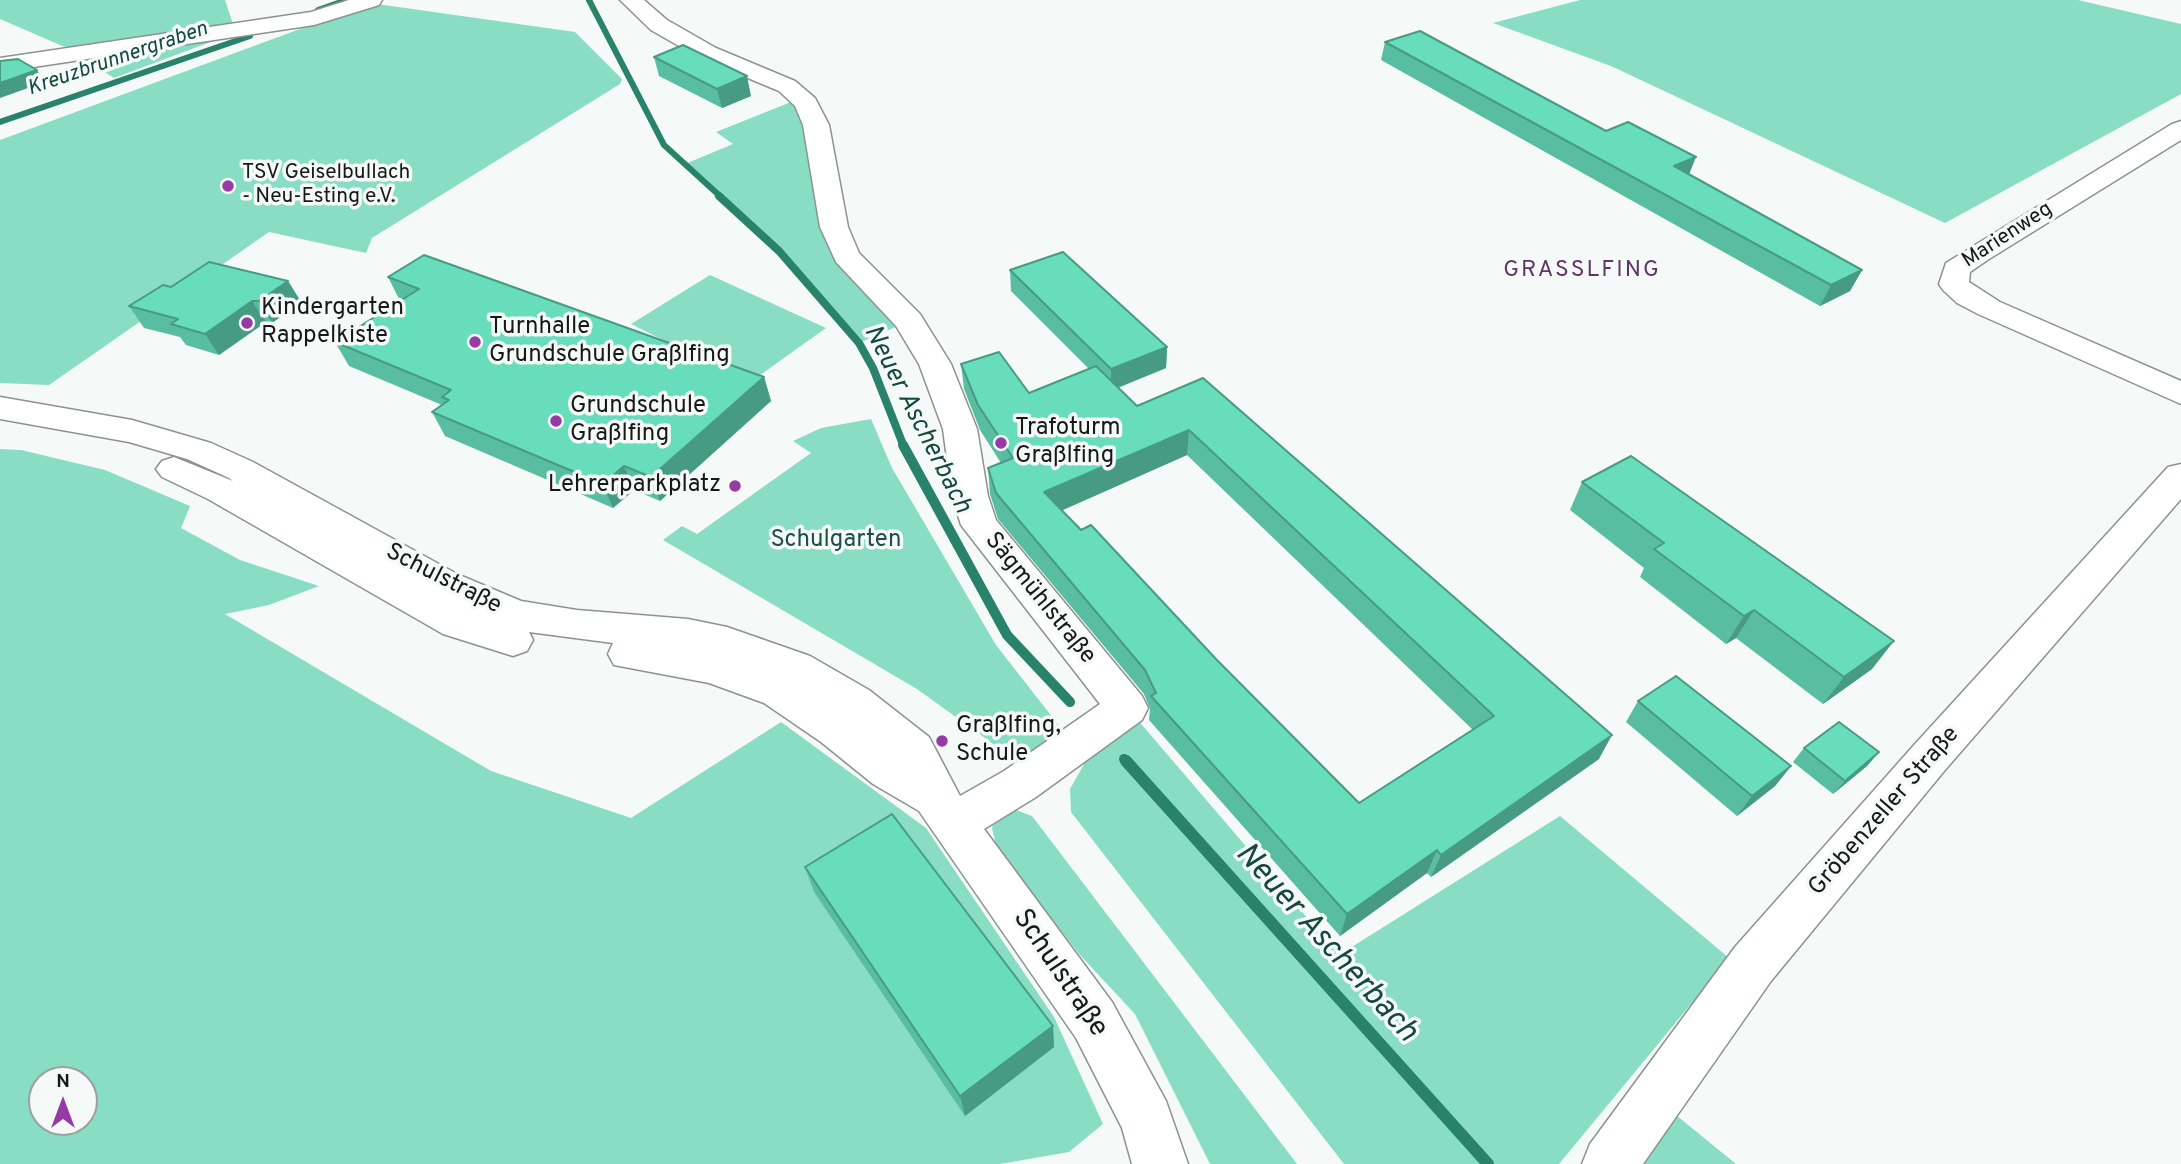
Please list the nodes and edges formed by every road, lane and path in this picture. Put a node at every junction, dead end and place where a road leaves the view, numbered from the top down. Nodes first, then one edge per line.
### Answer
1 (370, 0) edge
2 (631, 0) edge
3 (0, 65) edge
4 (2181, 129) edge
5 (2181, 394) edge
6 (0, 408) edge
7 (0, 425) edge
8 (2181, 476) edge
9 (944, 810) junction
10 (1160, 1164) edge
11 (1610, 1164) edge

1 - 3 street
2 - 9 street, Sägmühlstraße
4 - 5 street, Marienweg
6 - 9 street, Schulstraße
7 - 9 street, Schulstraße
8 - 11 street, Gröbenzeller Straße
9 - 10 street, Schulstraße

